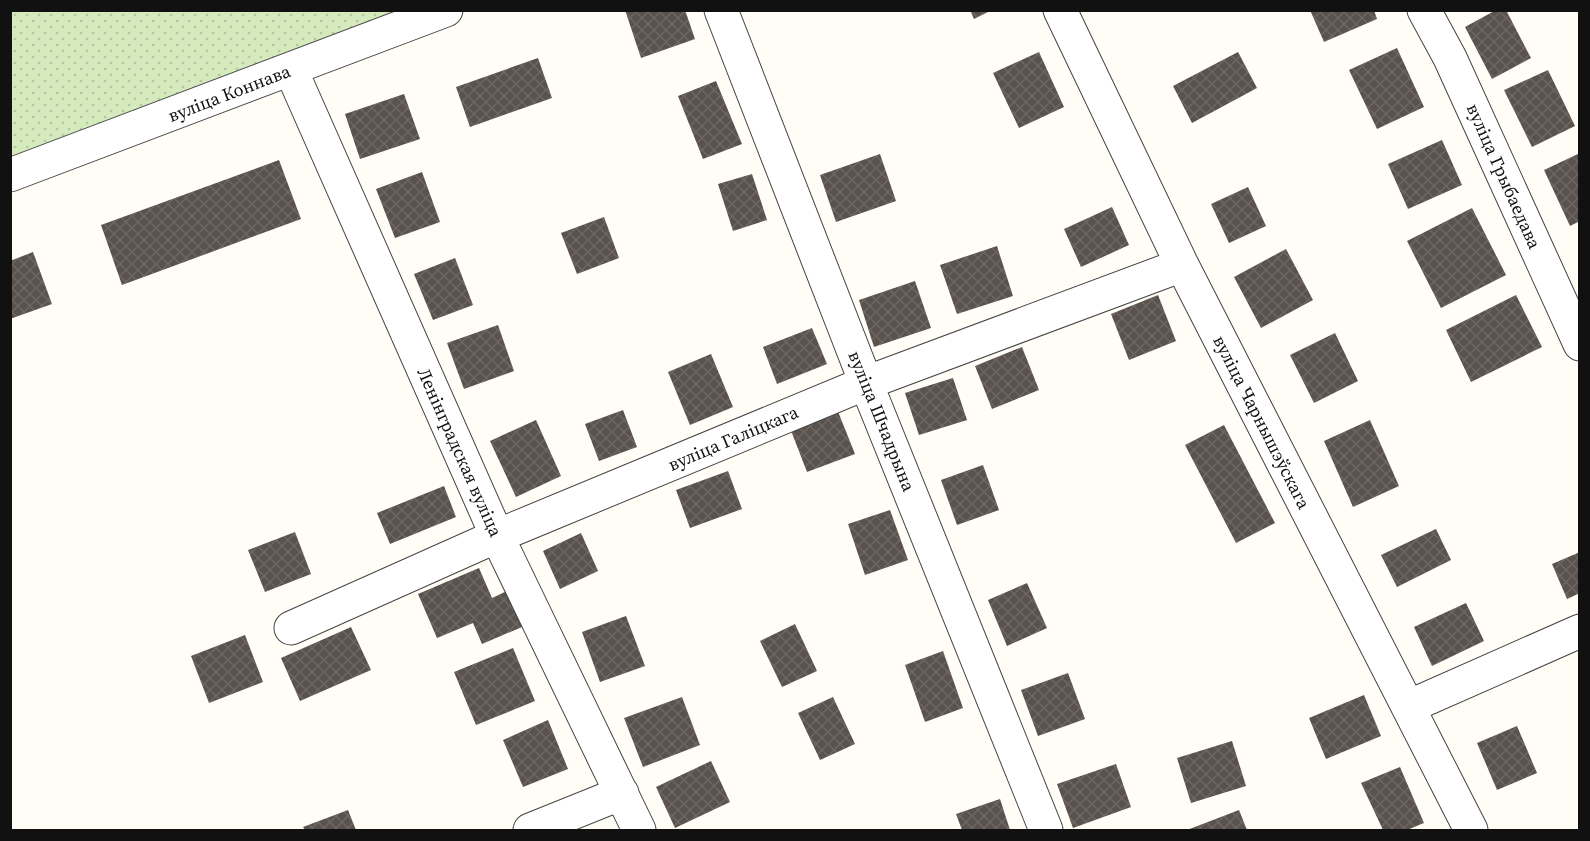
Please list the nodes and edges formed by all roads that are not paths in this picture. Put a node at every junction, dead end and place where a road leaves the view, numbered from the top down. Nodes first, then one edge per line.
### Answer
1 (447, 10) edge
2 (721, 10) edge
3 (1060, 10) edge
4 (1424, 10) edge
5 (291, 70) junction
6 (10, 175) edge
7 (1182, 265) junction
8 (1580, 344) edge
9 (866, 383) junction
10 (497, 536) junction
11 (291, 628) dead end
12 (1580, 631) edge
13 (1408, 707) junction
14 (622, 793) junction
15 (530, 831) edge
16 (639, 831) edge
17 (1046, 831) edge
18 (1471, 831) edge

1 - 5 street, вуліца Коннава
2 - 9 street, вуліца Шчадрына
3 - 7 street, вуліца Чарнышэўскага
4 - 8 street, вуліца Грыбаедава
5 - 6 street, вуліца Коннава
5 - 10 street, Ленінградская вуліца
7 - 9 street, вуліца Галіцкага
7 - 13 street, вуліца Чарнышэўскага
9 - 10 street, вуліца Галіцкага
9 - 17 street, вуліца Шчадрына
10 - 11 street, вуліца Галіцкага
10 - 14 street, Ленінградская вуліца
12 - 13 street
13 - 18 street, вуліца Чарнышэўскага
14 - 15 street
14 - 16 street, Ленінградская вуліца

